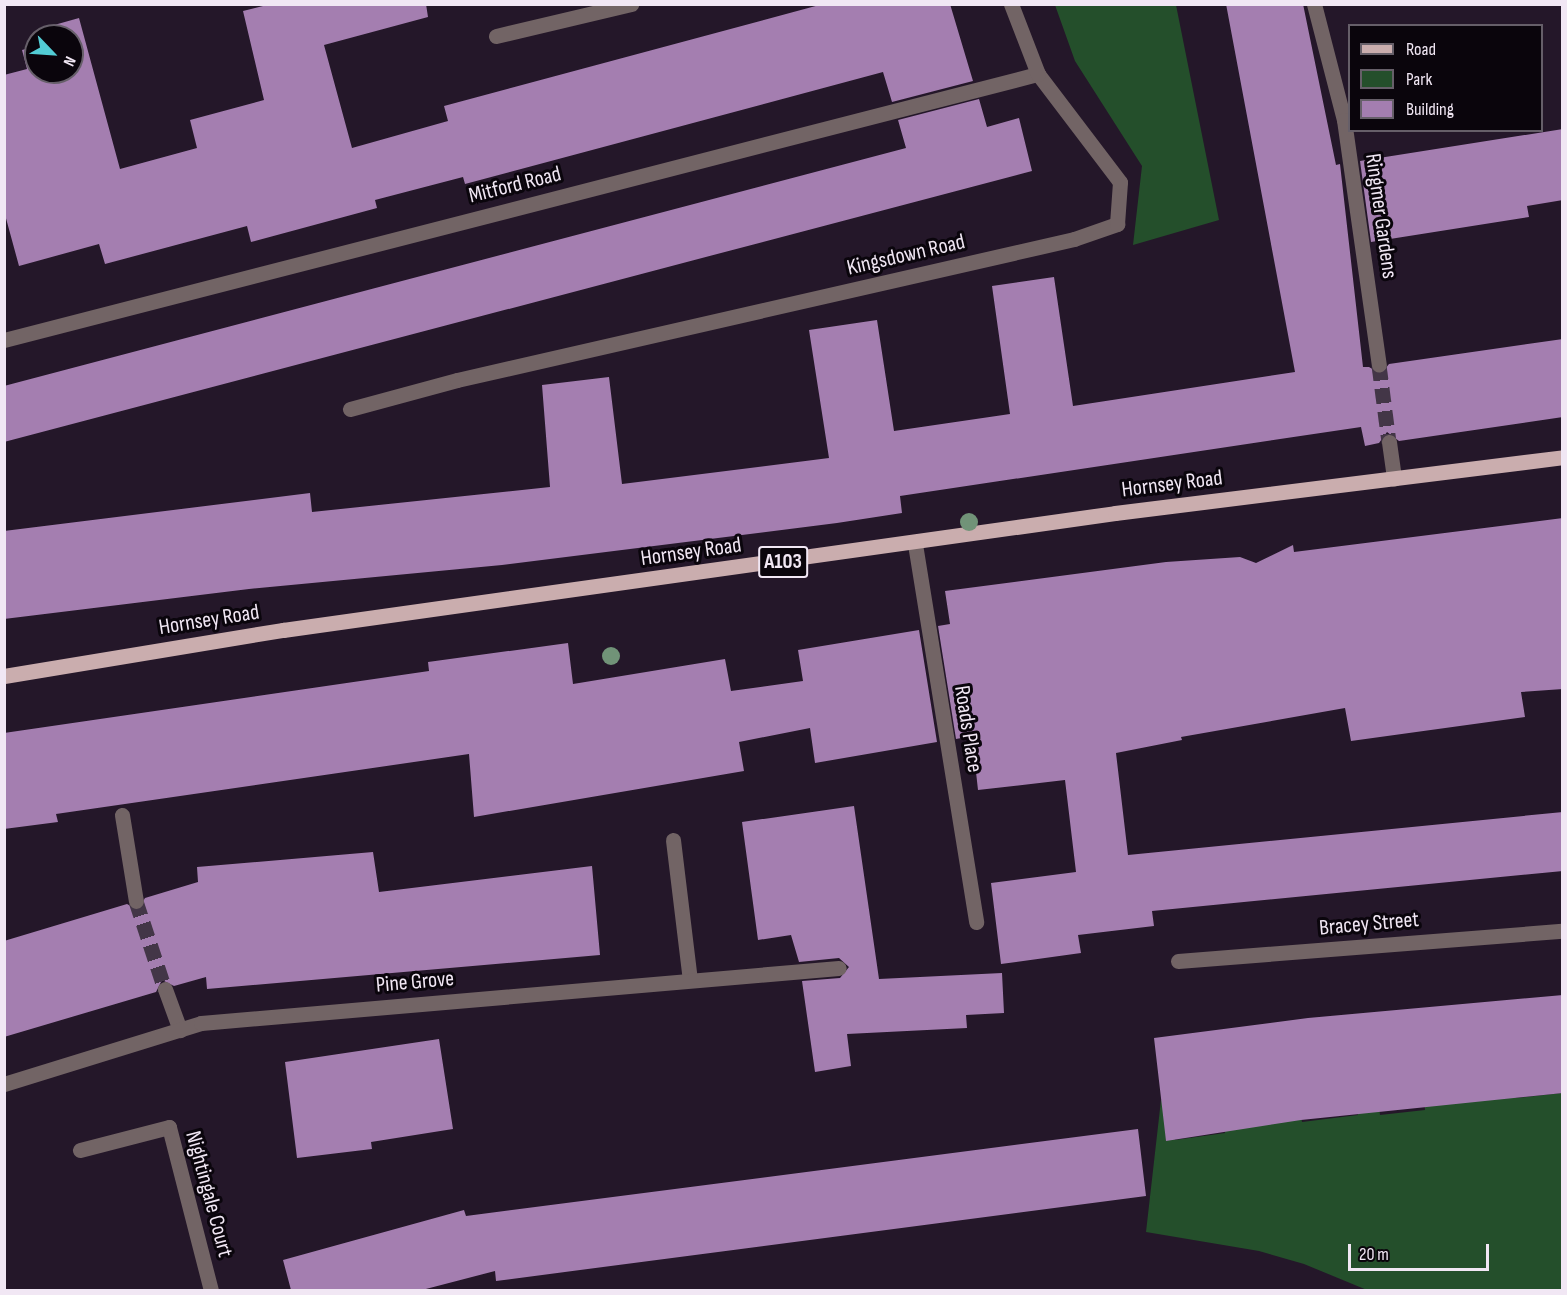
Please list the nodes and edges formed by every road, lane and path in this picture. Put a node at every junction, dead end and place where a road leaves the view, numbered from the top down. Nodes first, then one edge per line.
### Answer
1 (631, 4) edge
2 (1011, 4) edge
3 (1314, 4) edge
4 (600, 7) edge
5 (496, 36) dead end
6 (1038, 74) junction
7 (4, 340) edge
8 (1379, 365) tunnel mouth
9 (350, 410) dead end
10 (1389, 442) tunnel mouth
11 (1563, 457) edge
12 (1394, 479) junction
13 (915, 544) junction
14 (4, 676) edge
15 (122, 815) dead end
16 (673, 840) dead end
17 (136, 901) tunnel mouth
18 (976, 922) dead end
19 (1563, 931) edge
20 (1178, 961) dead end
21 (839, 968) dead end
22 (690, 980) junction
23 (165, 989) tunnel mouth
24 (180, 1030) junction
25 (4, 1083) edge
26 (80, 1150) dead end
27 (211, 1290) edge

1 - 4 street
2 - 6 street, Kingsdown Road
3 - 8 street, Ringmer Gardens
4 - 5 street
6 - 7 street, Mitford Road
6 - 9 street, Kingsdown Road
10 - 12 street
11 - 12 main road, Hornsey Road / A103
12 - 13 main road, Hornsey Road / A103
13 - 14 main road, Hornsey Road / A103
13 - 18 street, Roads Place
15 - 17 street
16 - 22 street
19 - 20 street, Bracey Street
21 - 22 street, Pine Grove
22 - 24 street, Pine Grove
23 - 24 street
24 - 25 street, Pine Grove
26 - 27 street, Nightingale Court

